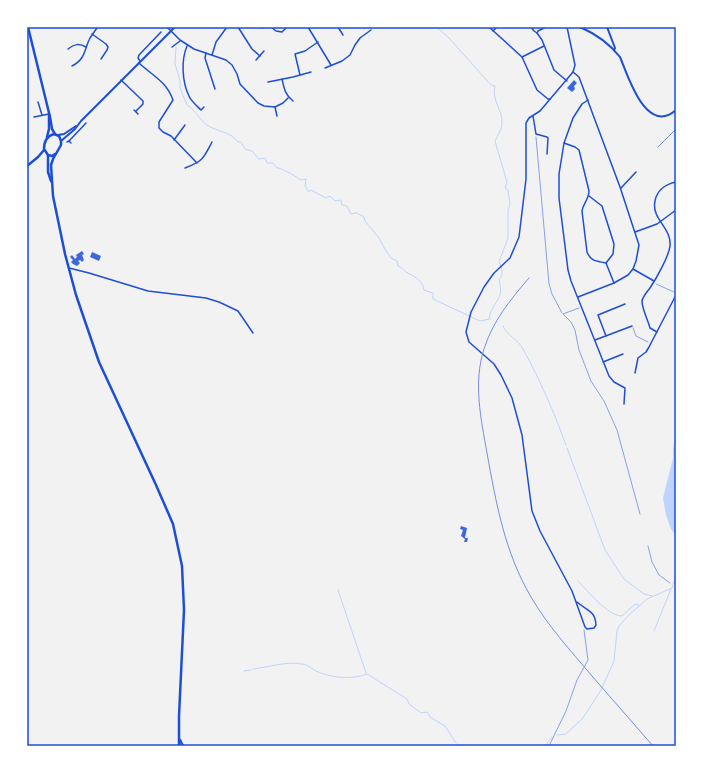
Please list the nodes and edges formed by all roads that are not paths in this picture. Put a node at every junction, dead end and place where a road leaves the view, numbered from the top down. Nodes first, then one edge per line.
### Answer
1 (28, 27) edge
2 (98, 27) edge
3 (167, 27) edge
4 (174, 27) edge
5 (227, 27) edge
6 (238, 27) edge
7 (271, 27) edge
8 (287, 27) edge
9 (308, 27) edge
10 (338, 27) edge
11 (489, 27) edge
12 (497, 27) edge
13 (530, 27) edge
14 (546, 27) edge
15 (567, 27) edge
16 (580, 27) edge
17 (607, 27) edge
18 (371, 30) dead end
19 (171, 31) junction
20 (493, 31) junction
21 (162, 32) dead end
22 (538, 33) junction
23 (92, 34) junction
24 (343, 35) dead end
25 (180, 40) junction
26 (318, 42) junction
27 (187, 45) junction
28 (544, 45) junction
29 (87, 47) junction
30 (172, 47) dead end
31 (68, 49) dead end
32 (614, 50) junction
33 (264, 51) dead end
34 (206, 53) junction
35 (212, 55) junction
36 (260, 56) junction
37 (522, 57) junction
38 (101, 59) dead end
39 (256, 60) dead end
40 (139, 62) junction
41 (331, 65) junction
42 (72, 66) dead end
43 (325, 68) dead end
44 (311, 72) dead end
45 (573, 72) junction
46 (300, 75) junction
47 (282, 79) junction
48 (121, 80) junction
49 (567, 81) junction
50 (268, 82) dead end
51 (215, 89) dead end
52 (288, 98) junction
53 (550, 99) junction
54 (588, 100) junction
55 (293, 101) dead end
56 (38, 102) dead end
57 (204, 107) dead end
58 (275, 107) junction
59 (676, 110) edge
60 (49, 114) junction
61 (138, 114) dead end
62 (42, 115) junction
63 (277, 116) dead end
64 (533, 116) junction
65 (34, 117) dead end
66 (81, 121) junction
67 (185, 125) dead end
68 (76, 126) junction
69 (56, 134) junction
70 (46, 140) junction
71 (174, 140) junction
72 (62, 141) junction
73 (212, 142) dead end
74 (71, 143) dead end
75 (564, 143) junction
76 (44, 149) junction
77 (48, 154) junction
78 (55, 154) junction
79 (547, 154) dead end
80 (38, 157) junction
81 (197, 163) junction
82 (27, 166) edge
83 (186, 168) dead end
84 (636, 172) dead end
85 (52, 182) junction
86 (676, 182) edge
87 (621, 188) junction
88 (589, 196) junction
89 (676, 210) edge
90 (661, 222) junction
91 (635, 232) junction
92 (606, 263) junction
93 (69, 268) junction
94 (633, 268) junction
95 (654, 282) junction
96 (614, 283) junction
97 (676, 295) edge
98 (578, 297) junction
99 (625, 304) dead end
100 (632, 326) road end
101 (657, 332) junction
102 (253, 334) dead end
103 (606, 336) junction
104 (595, 340) junction
105 (623, 354) dead end
106 (603, 362) junction
107 (635, 373) dead end
108 (620, 396) dead end
109 (625, 396) junction
110 (624, 404) dead end
111 (577, 602) junction
112 (180, 739) junction
113 (179, 746) edge
114 (183, 746) edge

1 - 60 main road
2 - 23 street
3 - 19 street
4 - 19 main road
5 - 35 street
6 - 36 street
7 - 8 street
9 - 26 street
10 - 24 street
11 - 20 street
12 - 20 street
13 - 22 street
14 - 22 street
15 - 45 street
16 - 32 main road
17 - 32 main road
18 - 41 street
19 - 25 street
19 - 40 main road
20 - 37 street
21 - 40 street
22 - 28 street
23 - 29 street
23 - 38 street
25 - 27 street
25 - 30 street
26 - 41 street
26 - 46 street
27 - 34 street
27 - 57 street
28 - 37 street
28 - 49 street
29 - 31 street
29 - 42 street
32 - 59 main road
33 - 36 street
34 - 35 street
34 - 51 street
35 - 58 street
36 - 39 street
37 - 53 street
40 - 48 main road
40 - 71 street
41 - 43 street
44 - 46 street
45 - 49 street
45 - 54 street
46 - 47 street
47 - 50 street
47 - 52 street
48 - 61 street
48 - 66 main road
49 - 53 street
52 - 55 street
52 - 58 street
53 - 64 street
54 - 75 street
54 - 87 street
56 - 62 street
58 - 63 street
60 - 62 street
60 - 69 main road
60 - 70 main road
62 - 65 street
64 - 79 street
64 - 111 street
66 - 68 main road
66 - 74 street
67 - 71 street
68 - 69 main road
68 - 72 main road
69 - 70 main road
69 - 72 main road
70 - 76 main road
71 - 81 street
72 - 78 main road
73 - 81 street
75 - 88 street
75 - 98 street
76 - 77 main road
76 - 80 main road
77 - 78 main road
77 - 80 main road
77 - 85 main road
78 - 85 main road
80 - 82 main road
81 - 83 street
84 - 87 street
85 - 93 main road
86 - 90 street
87 - 91 street
88 - 92 street
88 - 92 street
89 - 90 street
90 - 91 street
90 - 95 street
91 - 94 street
92 - 96 street
93 - 102 street
93 - 112 main road
94 - 95 street
94 - 96 street
95 - 101 street
96 - 98 street
97 - 101 street
98 - 104 street
99 - 103 street
100 - 103 street
101 - 107 street
103 - 104 street
104 - 106 street
105 - 106 street
106 - 109 street
108 - 109 street
109 - 110 street
111 - 111 street
112 - 113 main road
112 - 114 main road

